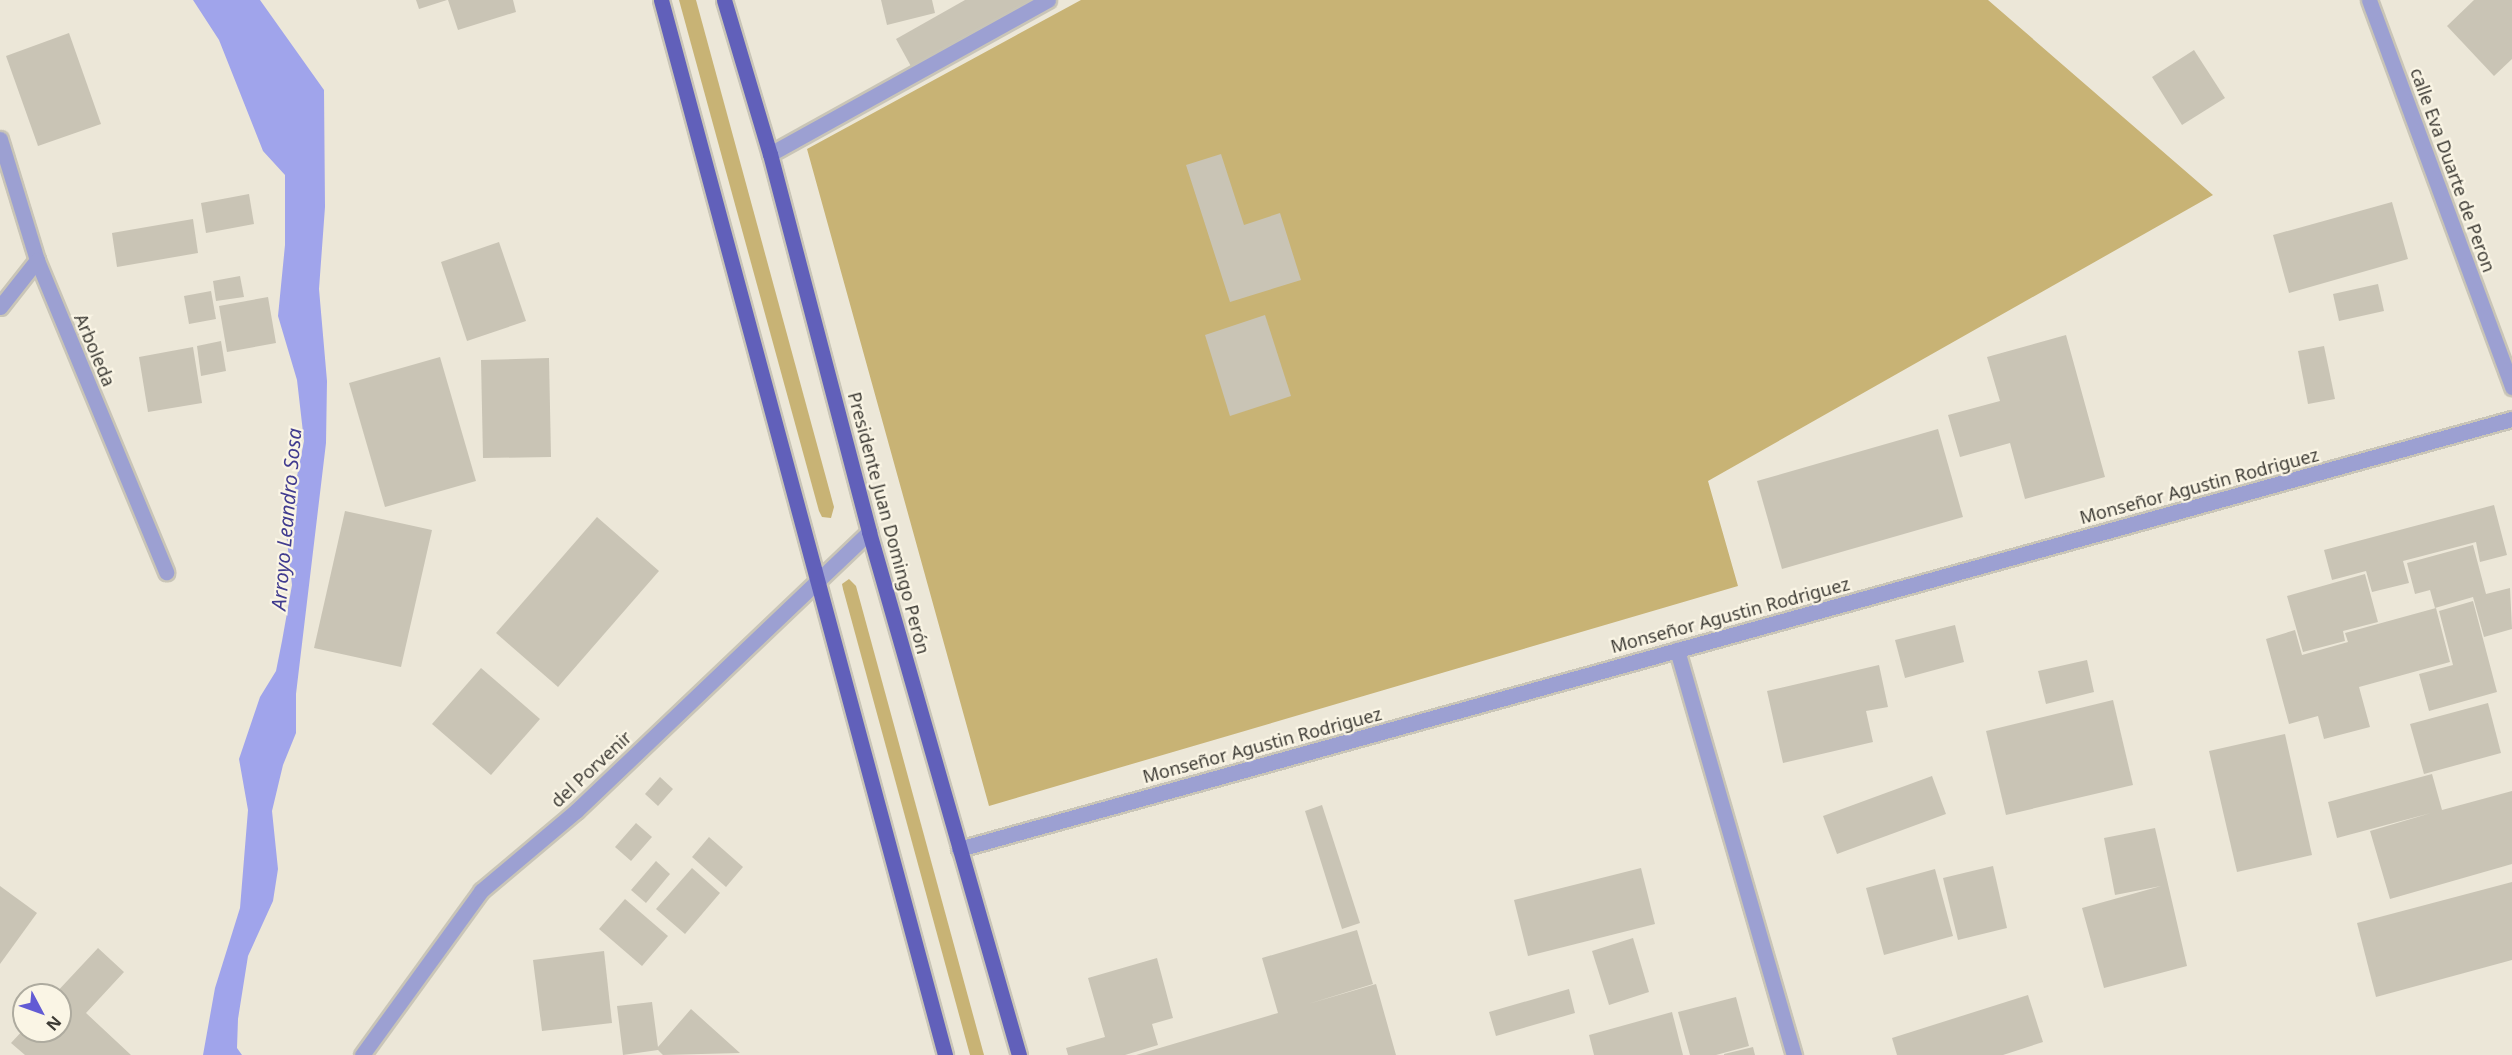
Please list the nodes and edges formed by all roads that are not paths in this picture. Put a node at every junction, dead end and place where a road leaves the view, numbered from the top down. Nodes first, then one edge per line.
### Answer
1 (661, 0) edge
2 (724, 0) edge
3 (1048, 0) edge
4 (2369, 0) edge
5 (0, 139) edge
6 (770, 154) junction
7 (37, 260) junction
8 (0, 307) edge
9 (2512, 387) edge
10 (2512, 419) edge
11 (869, 532) junction
12 (166, 572) dead end
13 (815, 584) junction
14 (1677, 650) junction
15 (959, 849) junction
16 (362, 1055) edge
17 (945, 1055) edge
18 (1019, 1055) edge
19 (1794, 1055) edge

1 - 13 main road
2 - 6 main road, Presidente Juan Domingo Perón
3 - 6 street
4 - 9 street, calle Eva Duarte de Peron
5 - 7 street, Arboleda
6 - 11 main road, Presidente Juan Domingo Perón
7 - 8 street
7 - 12 street, Arboleda
10 - 14 street, Monseñor Agustin Rodriguez
11 - 13 street, del Porvenir
11 - 15 main road, Presidente Juan Domingo Perón
13 - 16 street, del Porvenir
13 - 17 main road
14 - 15 street, Monseñor Agustin Rodriguez
14 - 19 street
15 - 18 main road, Presidente Juan Domingo Perón

